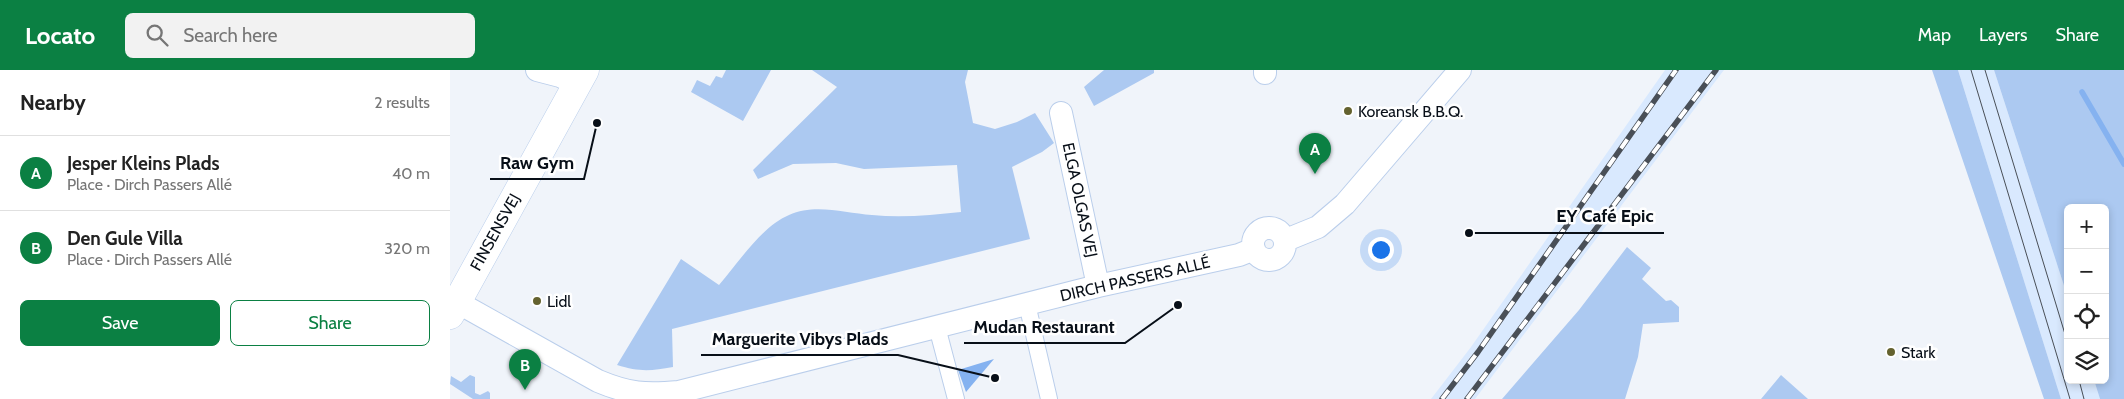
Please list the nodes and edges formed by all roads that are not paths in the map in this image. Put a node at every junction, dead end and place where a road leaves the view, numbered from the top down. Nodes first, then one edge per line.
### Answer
1 (1460, 70) edge
2 (565, 74) edge
3 (1061, 113) dead end
4 (1098, 286) junction
5 (452, 299) edge
6 (1027, 304) junction
7 (937, 327) junction
8 (956, 399) edge
9 (1049, 399) edge

1 - 4 street, DIRCH PASSERS ALLÉ
2 - 5 street, FINSENSVEJ
3 - 4 street, ELGA OLGAS VEJ
4 - 6 street, DIRCH PASSERS ALLÉ
5 - 7 street, DIRCH PASSERS ALLÉ
6 - 7 street, DIRCH PASSERS ALLÉ
6 - 9 street
7 - 8 street

